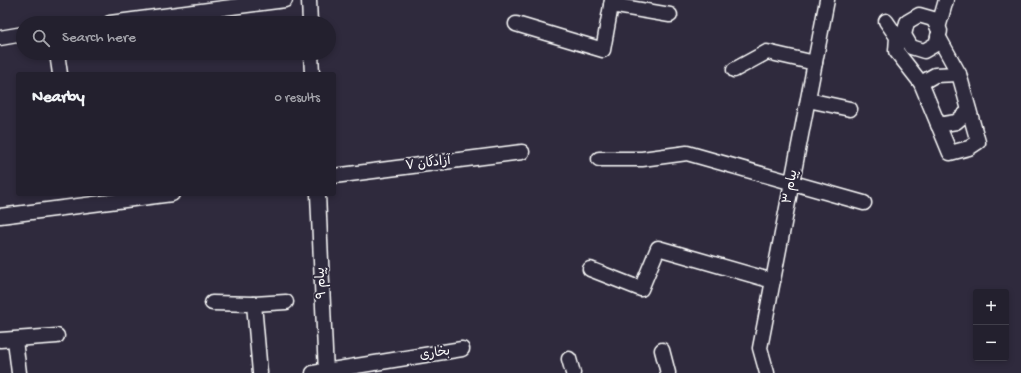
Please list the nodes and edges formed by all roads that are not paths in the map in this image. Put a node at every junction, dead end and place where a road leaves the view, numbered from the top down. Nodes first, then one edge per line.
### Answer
1 (285, 0) edge
2 (309, 0) edge
3 (827, 0) edge
4 (946, 0) edge
5 (612, 2) edge
6 (670, 15) dead end
7 (163, 16) edge
8 (310, 16) edge
9 (886, 21) dead end
10 (516, 24) dead end
11 (938, 32) junction
12 (16, 35) edge
13 (900, 36) junction
14 (0, 38) edge
15 (58, 60) edge
16 (311, 60) edge
17 (815, 63) junction
18 (734, 70) dead end
19 (60, 72) edge
20 (312, 72) edge
21 (959, 74) junction
22 (921, 83) junction
23 (808, 100) junction
24 (850, 109) dead end
25 (969, 111) junction
26 (938, 124) junction
27 (522, 152) dead end
28 (599, 159) dead end
29 (336, 176) edge
30 (791, 183) junction
31 (156, 196) edge
32 (318, 196) edge
33 (864, 204) dead end
34 (0, 216) edge
35 (590, 269) dead end
36 (772, 281) junction
37 (286, 302) dead end
38 (212, 303) dead end
39 (254, 304) junction
40 (57, 336) dead end
41 (0, 340) edge
42 (15, 340) junction
43 (462, 349) dead end
44 (662, 350) dead end
45 (569, 359) dead end
46 (321, 372) edge
47 (19, 373) edge
48 (260, 373) edge
49 (573, 373) edge
50 (668, 373) edge
51 (767, 373) edge

1 - 7 street
2 - 8 street
3 - 17 street, پيام ۳
4 - 11 street
5 - 6 street
5 - 10 street
9 - 13 street
11 - 13 street
11 - 13 street
11 - 21 street
12 - 14 street
13 - 22 street
15 - 19 street
16 - 20 street
17 - 18 street
17 - 23 street, پيام ۳
21 - 22 street
21 - 25 street
22 - 26 street
23 - 24 street
23 - 30 street, پيام ۳
25 - 26 street
25 - 26 street
27 - 29 street, آزادگان ۷
28 - 30 street
30 - 33 street
30 - 36 street, پيام ۳
31 - 34 street
32 - 46 street, پیام ۹
35 - 36 street
36 - 51 street, پيام ۳
37 - 39 street
38 - 39 street
39 - 48 street
40 - 42 street
41 - 42 street
42 - 47 street
43 - 46 street, بخاری
44 - 50 street
45 - 49 street

